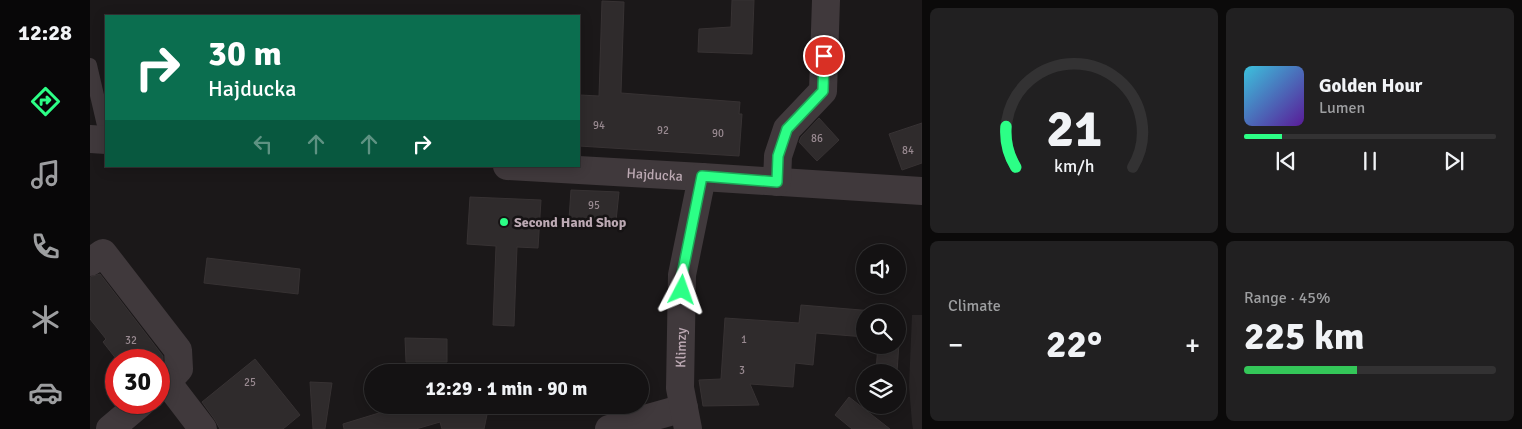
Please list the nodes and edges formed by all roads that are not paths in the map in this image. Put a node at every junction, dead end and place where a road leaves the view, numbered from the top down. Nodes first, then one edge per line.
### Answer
1 (826, 0) edge
2 (90, 65) edge
3 (105, 130) edge
4 (90, 140) edge
5 (105, 140) edge
6 (526, 167) edge
7 (702, 176) junction
8 (777, 182) junction
9 (922, 191) edge
10 (90, 262) edge
11 (170, 378) edge
12 (170, 393) edge
13 (128, 414) edge
14 (686, 419) edge
15 (110, 429) edge
16 (203, 429) edge
17 (609, 429) edge

1 - 8 street
2 - 3 lane
4 - 5 street
6 - 7 street, Hajducka
7 - 8 street, Hajducka
7 - 14 street, Klimzy
8 - 9 street, Hajducka
10 - 11 street
12 - 16 street
13 - 15 street
14 - 17 street

